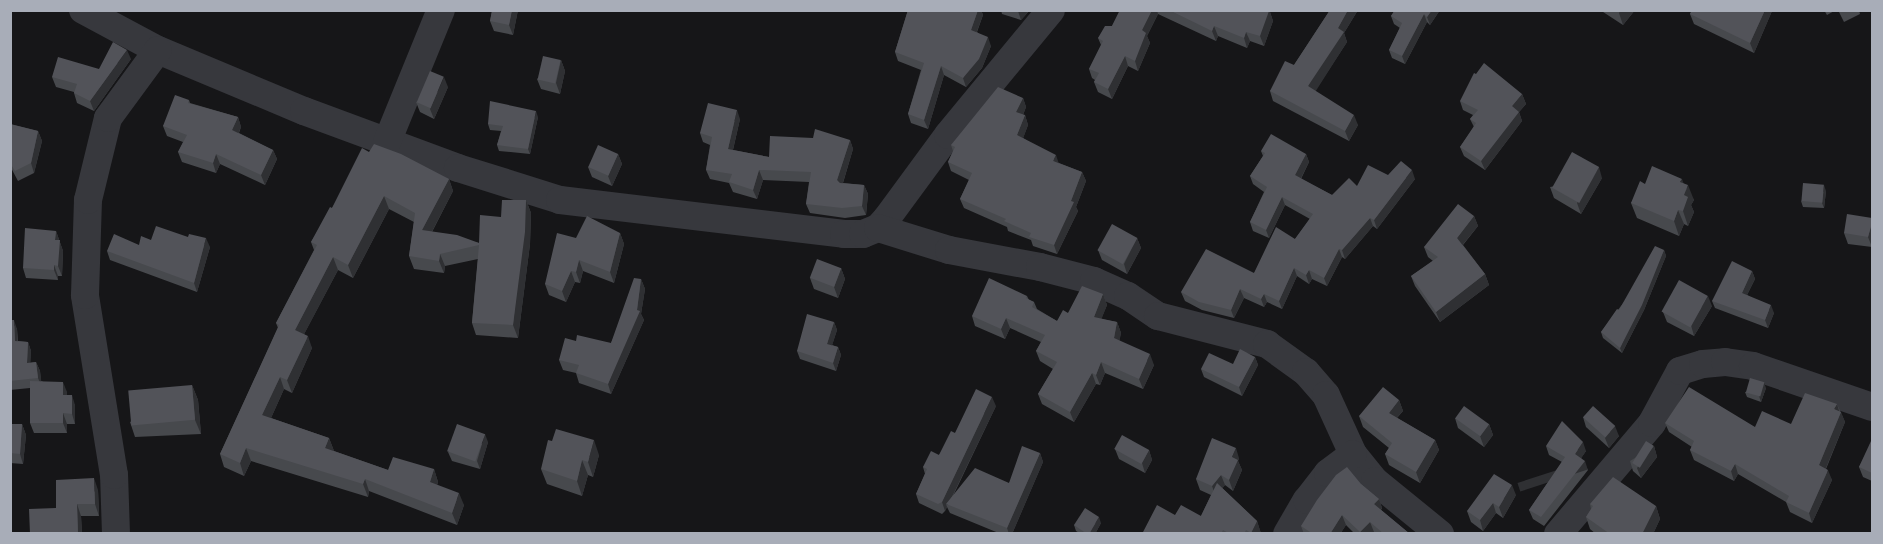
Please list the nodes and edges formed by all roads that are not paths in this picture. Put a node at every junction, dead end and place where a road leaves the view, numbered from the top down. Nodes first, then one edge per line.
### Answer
1 (83, 10) edge
2 (441, 10) edge
3 (1052, 10) edge
4 (158, 50) junction
5 (387, 142) junction
6 (878, 228) junction
7 (1872, 407) edge
8 (1353, 454) junction
9 (116, 534) edge
10 (1287, 534) edge
11 (1440, 534) edge
12 (1558, 534) edge

1 - 4 street
2 - 5 street
3 - 6 street
4 - 5 street
4 - 9 street
5 - 6 street
6 - 8 street
7 - 12 street
8 - 10 street
8 - 11 street

